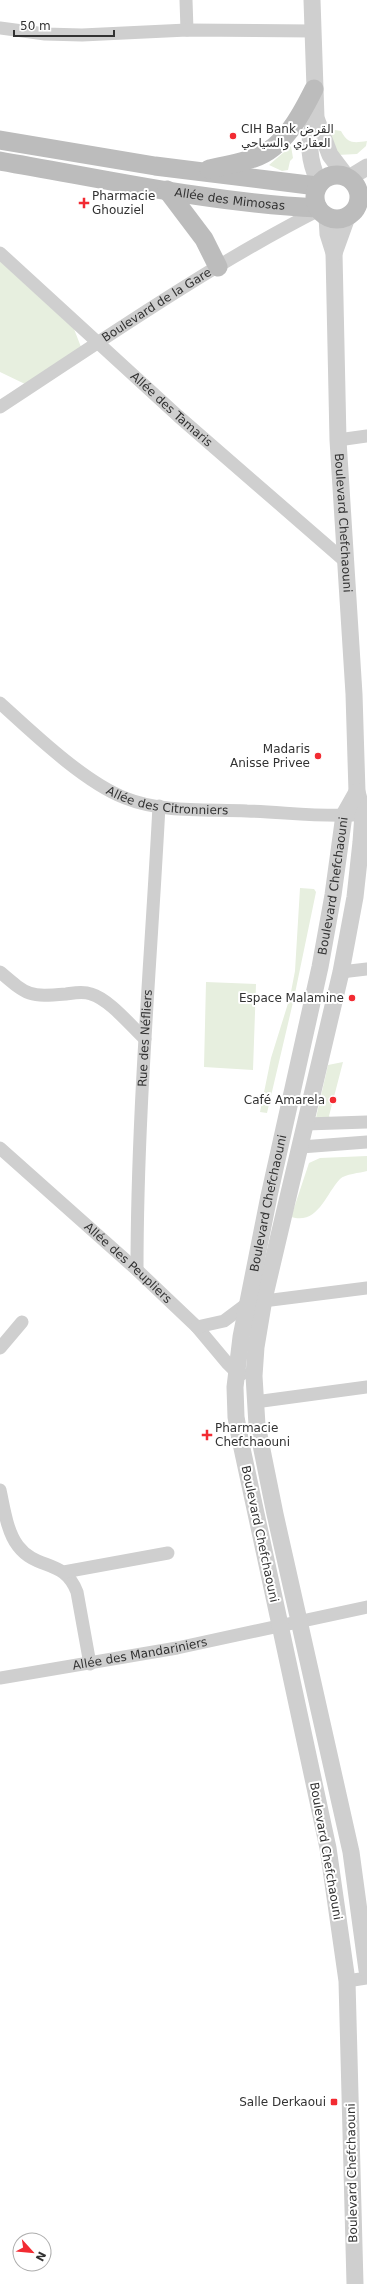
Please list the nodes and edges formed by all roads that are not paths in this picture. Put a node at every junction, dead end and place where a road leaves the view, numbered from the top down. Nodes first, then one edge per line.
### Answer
1 (186, 0) edge
2 (312, 0) edge
3 (0, 28) edge
4 (187, 30) junction
5 (313, 31) junction
6 (314, 89) junction
7 (316, 118) junction
8 (0, 140) edge
9 (0, 161) edge
10 (367, 167) edge
11 (200, 171) junction
12 (355, 184) edge
13 (318, 185) junction
14 (167, 190) junction
15 (321, 212) junction
16 (355, 216) edge
17 (0, 253) edge
18 (334, 253) junction
19 (218, 267) junction
20 (98, 344) junction
21 (0, 407) edge
22 (367, 436) edge
23 (338, 440) junction
24 (346, 562) junction
25 (0, 702) edge
26 (357, 792) junction
27 (159, 806) junction
28 (365, 814) edge
29 (344, 815) junction
30 (367, 970) edge
31 (0, 972) edge
32 (341, 972) junction
33 (145, 1039) junction
34 (367, 1122) edge
35 (306, 1124) junction
36 (367, 1142) edge
37 (301, 1147) junction
38 (0, 1148) edge
39 (137, 1270) junction
40 (367, 1288) edge
41 (256, 1301) junction
42 (22, 1322) dead end
43 (197, 1327) junction
44 (0, 1348) edge
45 (236, 1372) junction
46 (254, 1376) junction
47 (367, 1388) edge
48 (256, 1402) junction
49 (0, 1490) edge
50 (168, 1552) dead end
51 (64, 1572) junction
52 (367, 1607) edge
53 (300, 1621) junction
54 (279, 1625) junction
55 (90, 1664) junction
56 (0, 1678) edge
57 (367, 1970) edge
58 (367, 1978) edge
59 (347, 1982) junction
60 (355, 2284) edge

1 - 4 street
2 - 5 street
3 - 4 street
4 - 5 street
5 - 6 street
6 - 7 street
6 - 11 main road
7 - 12 street
7 - 13 street
8 - 11 main road, Allée des Mimosas
9 - 14 main road, Allée des Mimosas
10 - 12 street
11 - 13 main road, Allée des Mimosas
12 - 13 main road
12 - 16 main road
13 - 15 main road
14 - 15 main road, Allée des Mimosas
14 - 19 main road
15 - 16 main road
15 - 18 street, Boulevard Chefchaouni
15 - 19 street, Boulevard de la Gare
16 - 18 street, Boulevard Chefchaouni
17 - 20 street, Allée des Tamaris
18 - 23 street, Boulevard Chefchaouni
19 - 20 street, Boulevard de la Gare
20 - 21 street, Boulevard de la Gare
20 - 24 street, Allée des Tamaris
22 - 23 street
23 - 24 street, Boulevard Chefchaouni
24 - 26 street, Boulevard Chefchaouni
25 - 27 street, Allée des Citronniers
26 - 28 street, Boulevard Chefchaouni
26 - 29 street, Boulevard Chefchaouni
27 - 29 street, Allée des Citronniers
27 - 33 street, Rue des Néfliers
28 - 29 street, Allée des Citronniers
28 - 32 street, Boulevard Chefchaouni
29 - 41 street, Boulevard Chefchaouni
30 - 32 street
31 - 33 street
32 - 35 street, Boulevard Chefchaouni
33 - 39 street, Rue des Néfliers
34 - 35 street
35 - 37 street, Boulevard Chefchaouni
36 - 37 street
37 - 41 street, Boulevard Chefchaouni
38 - 39 street, Allée des Peupliers
39 - 43 street, Allée des Peupliers
40 - 41 street
41 - 43 street
41 - 45 street, Boulevard Chefchaouni
41 - 46 street, Boulevard Chefchaouni
42 - 44 street
43 - 45 street, Allée des Peupliers
45 - 46 street
45 - 54 street, Boulevard Chefchaouni
46 - 48 street, Boulevard Chefchaouni
47 - 48 street
48 - 53 street, Boulevard Chefchaouni
49 - 51 street
50 - 51 street
51 - 55 street
52 - 53 street, Allée des Mandariniers
53 - 54 street, Allée des Mandariniers
53 - 57 street, Boulevard Chefchaouni
54 - 55 street, Allée des Mandariniers
54 - 59 street, Boulevard Chefchaouni
55 - 56 street, Allée des Mandariniers
58 - 59 street
59 - 60 street, Boulevard Chefchaouni

